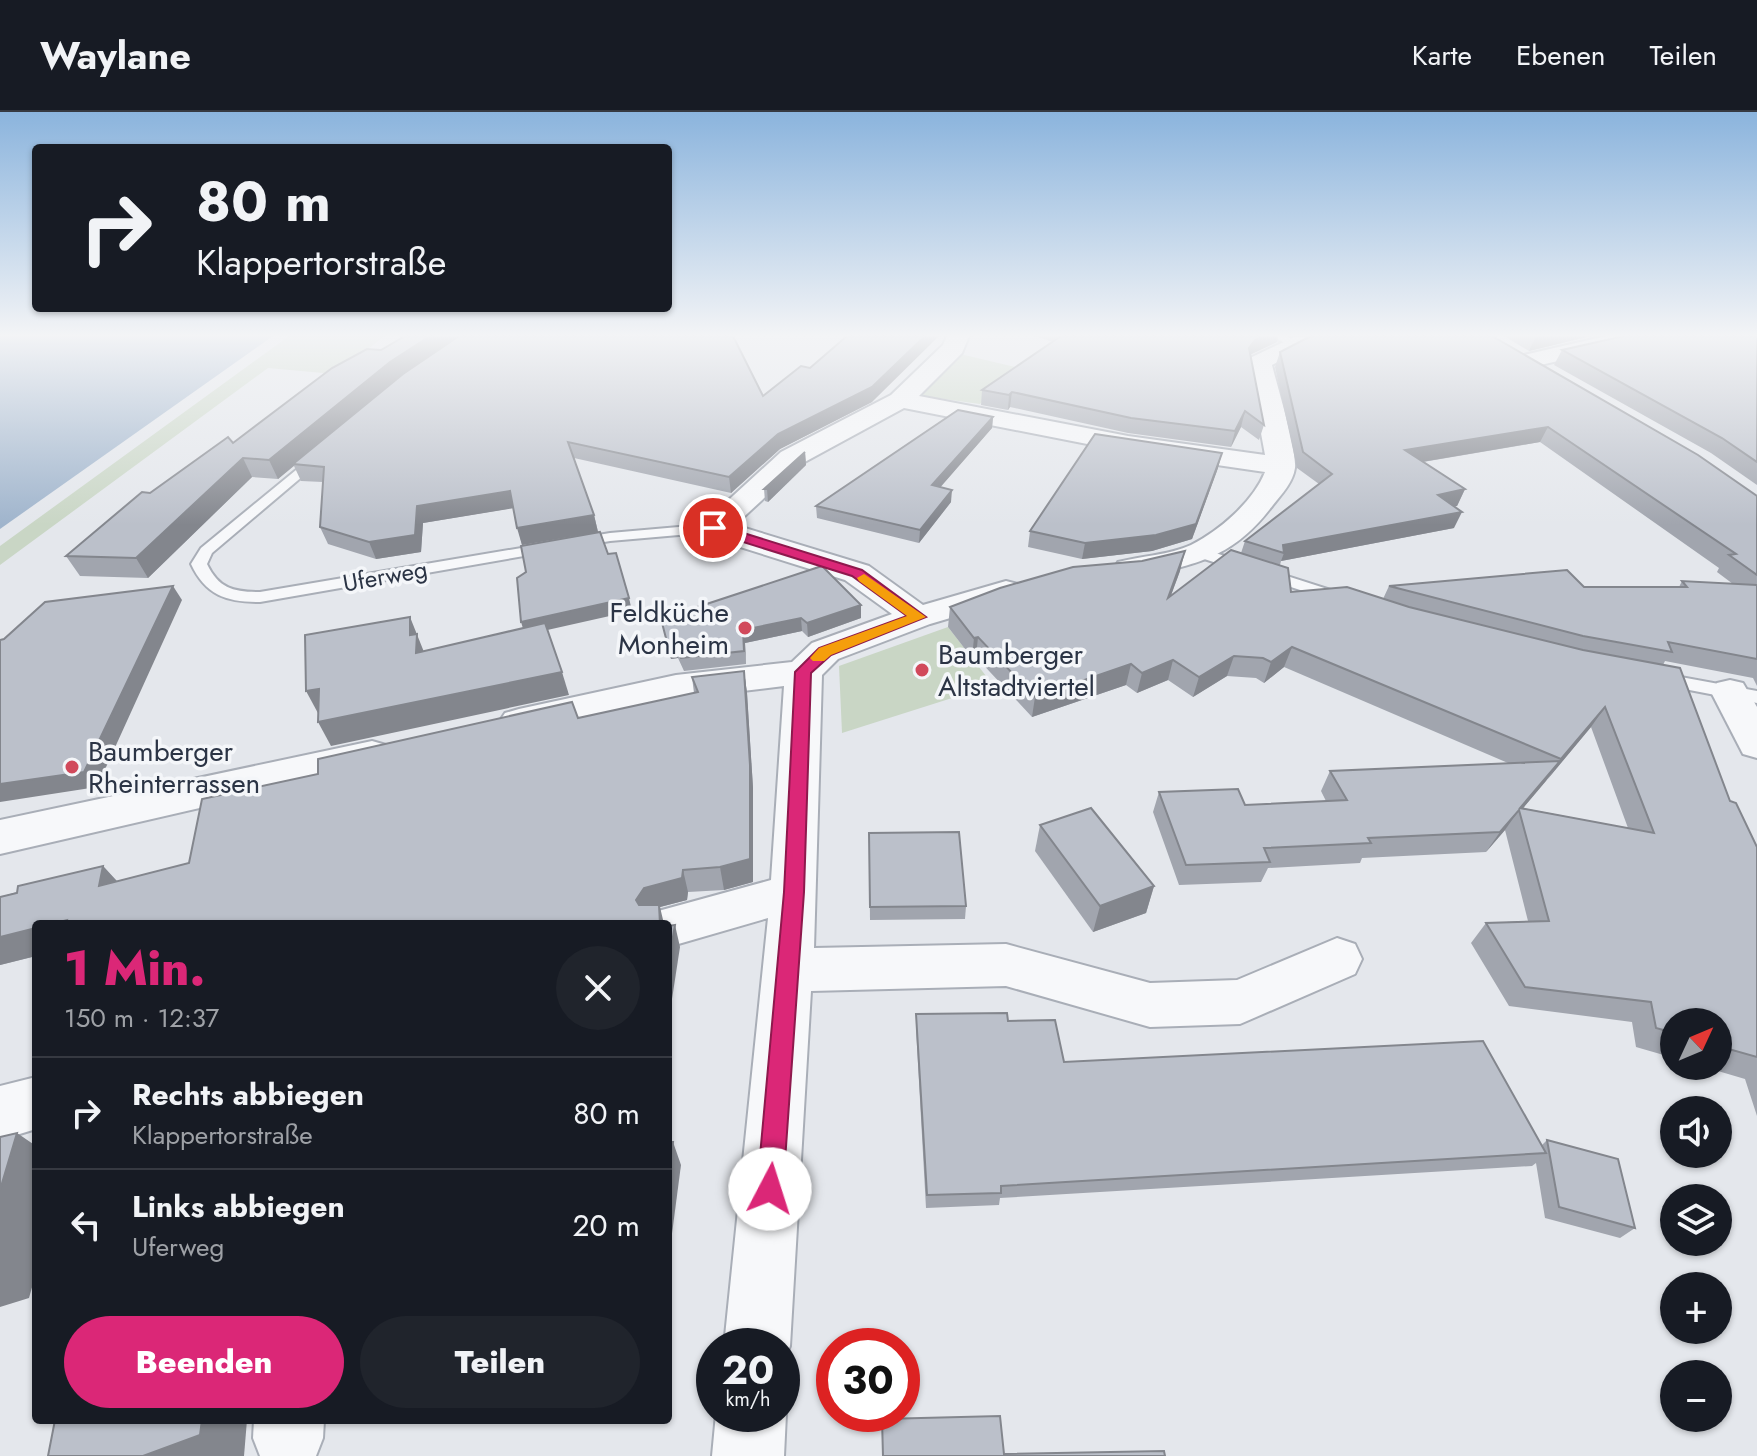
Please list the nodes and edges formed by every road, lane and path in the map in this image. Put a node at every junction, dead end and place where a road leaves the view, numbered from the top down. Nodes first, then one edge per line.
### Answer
1 (1267, 399) edge
2 (900, 400) joint
3 (333, 443) edge
4 (1281, 466) junction
5 (713, 528) junction
6 (1200, 553) junction
7 (1095, 571) edge
8 (1037, 582) edge
9 (1347, 601) edge
10 (918, 617) junction
11 (803, 672) junction
12 (1643, 676) edge
13 (1743, 695) edge
14 (490, 729) edge
15 (1757, 744) edge
16 (397, 750) edge
17 (0, 837) edge
18 (794, 892) junction
19 (672, 926) edge
20 (1337, 959) dead end
21 (788, 970) junction
22 (32, 1104) edge
23 (0, 1113) edge
24 (758, 1328) edge
25 (750, 1432) edge
26 (748, 1456) edge

1 - 4 street
2 - 4 street
2 - 5 street
3 - 5 lane, Uferweg
4 - 6 street
5 - 10 street, Uferweg
6 - 7 street
6 - 9 lane
8 - 10 street
10 - 11 street
11 - 14 street
11 - 18 street
12 - 13 lane
13 - 15 street
16 - 17 street
18 - 19 street
18 - 21 street
20 - 21 street
21 - 24 street
22 - 23 street
25 - 26 street

